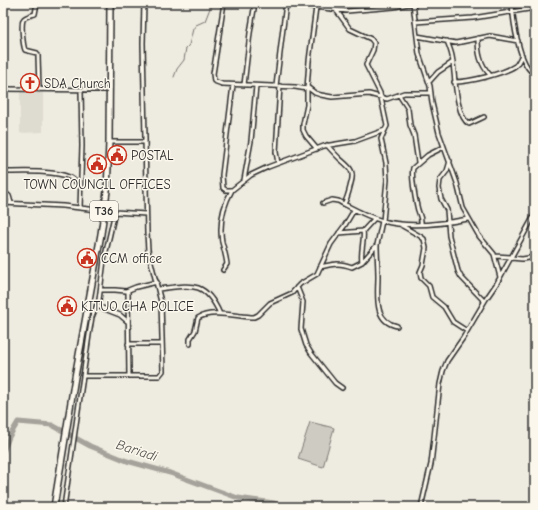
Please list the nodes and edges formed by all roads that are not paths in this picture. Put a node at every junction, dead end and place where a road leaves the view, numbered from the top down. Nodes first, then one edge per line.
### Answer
1 (37, 3) edge
2 (110, 3) edge
3 (224, 3) edge
4 (255, 3) edge
5 (285, 3) edge
6 (413, 3) edge
7 (512, 3) edge
8 (144, 4) edge
9 (312, 4) edge
10 (316, 7) junction
11 (535, 8) edge
12 (336, 10) junction
13 (512, 12) junction
14 (415, 22) junction
15 (417, 36) junction
16 (478, 38) junction
17 (447, 41) junction
18 (518, 41) junction
19 (522, 55) junction
20 (453, 62) junction
21 (535, 74) edge
22 (490, 75) junction
23 (429, 82) junction
24 (454, 82) junction
25 (233, 85) junction
26 (244, 85) junction
27 (256, 86) junction
28 (276, 86) junction
29 (280, 86) junction
30 (307, 88) junction
31 (3, 89) edge
32 (39, 90) junction
33 (81, 90) junction
34 (110, 90) junction
35 (431, 93) junction
36 (399, 95) junction
37 (381, 98) junction
38 (484, 118) dead end
39 (386, 130) junction
40 (109, 142) junction
41 (145, 142) junction
42 (327, 145) junction
43 (444, 147) junction
44 (317, 149) junction
45 (450, 161) junction
46 (418, 162) junction
47 (278, 163) junction
48 (3, 172) edge
49 (244, 180) junction
50 (81, 187) junction
51 (232, 190) junction
52 (3, 192) edge
53 (11, 202) junction
54 (3, 203) edge
55 (323, 203) dead end
56 (344, 204) junction
57 (80, 208) junction
58 (354, 210) junction
59 (104, 211) junction
60 (114, 212) junction
61 (146, 214) junction
62 (535, 214) edge
63 (374, 219) junction
64 (468, 219) junction
65 (382, 221) junction
66 (447, 222) junction
67 (399, 224) junction
68 (421, 224) junction
69 (363, 231) junction
70 (339, 233) junction
71 (377, 245) junction
72 (495, 256) junction
73 (511, 257) junction
74 (535, 257) edge
75 (362, 262) junction
76 (320, 267) junction
77 (223, 270) dead end
78 (500, 277) junction
79 (157, 282) junction
80 (297, 288) junction
81 (159, 289) junction
82 (101, 290) junction
83 (128, 291) junction
84 (484, 301) junction
85 (97, 306) junction
86 (128, 310) junction
87 (220, 314) junction
88 (120, 315) junction
89 (127, 321) junction
90 (397, 326) dead end
91 (467, 331) junction
92 (128, 344) junction
93 (162, 344) junction
94 (190, 344) dead end
95 (84, 376) junction
96 (129, 376) junction
97 (342, 388) dead end
98 (54, 507) edge
99 (64, 507) edge
100 (421, 507) edge

1 - 32 street
2 - 8 street
2 - 34 highway, T36
3 - 25 street
4 - 26 street
5 - 9 street
5 - 28 street
6 - 12 street
6 - 14 street
7 - 13 street
8 - 41 street
9 - 10 street
10 - 12 street
10 - 30 street
11 - 13 street
12 - 37 street
13 - 14 street
13 - 18 street
14 - 15 street
15 - 17 street
15 - 23 street
16 - 17 street
16 - 18 street
16 - 22 street
17 - 20 street
18 - 19 street
19 - 21 street
19 - 22 street
20 - 23 street
20 - 24 street
22 - 24 street
23 - 35 street
24 - 38 street
25 - 26 street
25 - 51 street
26 - 27 street
27 - 28 street
27 - 49 street
28 - 29 street
29 - 30 street
29 - 47 street
30 - 37 street
30 - 44 street
31 - 32 street
32 - 33 street
33 - 34 street
33 - 50 street
34 - 40 highway, T36
35 - 36 street
35 - 43 street
36 - 37 street
36 - 46 street
37 - 39 street
39 - 42 street
39 - 65 street
40 - 41 street
40 - 59 highway, T36
41 - 61 street
42 - 44 street
42 - 56 street
43 - 45 street
43 - 46 street
44 - 47 street
45 - 64 street
45 - 66 street
46 - 68 street
47 - 49 street
48 - 50 street
49 - 51 street
50 - 57 street
51 - 77 street
52 - 53 street
53 - 54 street
53 - 57 street
55 - 56 street
56 - 58 street
57 - 59 street
58 - 63 street
58 - 70 street
59 - 60 street
59 - 98 highway, T36
60 - 61 street
60 - 82 street
61 - 79 street
62 - 73 street
63 - 65 street
63 - 69 street
64 - 66 street
64 - 72 street
65 - 67 street
65 - 71 street
66 - 68 street
66 - 84 street
67 - 68 street
67 - 91 street
69 - 70 street
69 - 75 street
70 - 76 street
71 - 75 street
71 - 90 street
72 - 73 street
72 - 78 street
73 - 74 street
73 - 78 street
75 - 76 street
76 - 80 street
78 - 84 street
79 - 81 street
79 - 83 street
80 - 87 street
80 - 97 street
81 - 87 street
81 - 93 street
82 - 83 street
82 - 85 street
83 - 86 street
84 - 91 street
85 - 88 street
85 - 95 street
86 - 88 street
86 - 89 street
87 - 94 street
88 - 89 street
89 - 92 street
91 - 100 street
92 - 93 street
92 - 96 street
93 - 96 street
95 - 96 street
95 - 99 street

